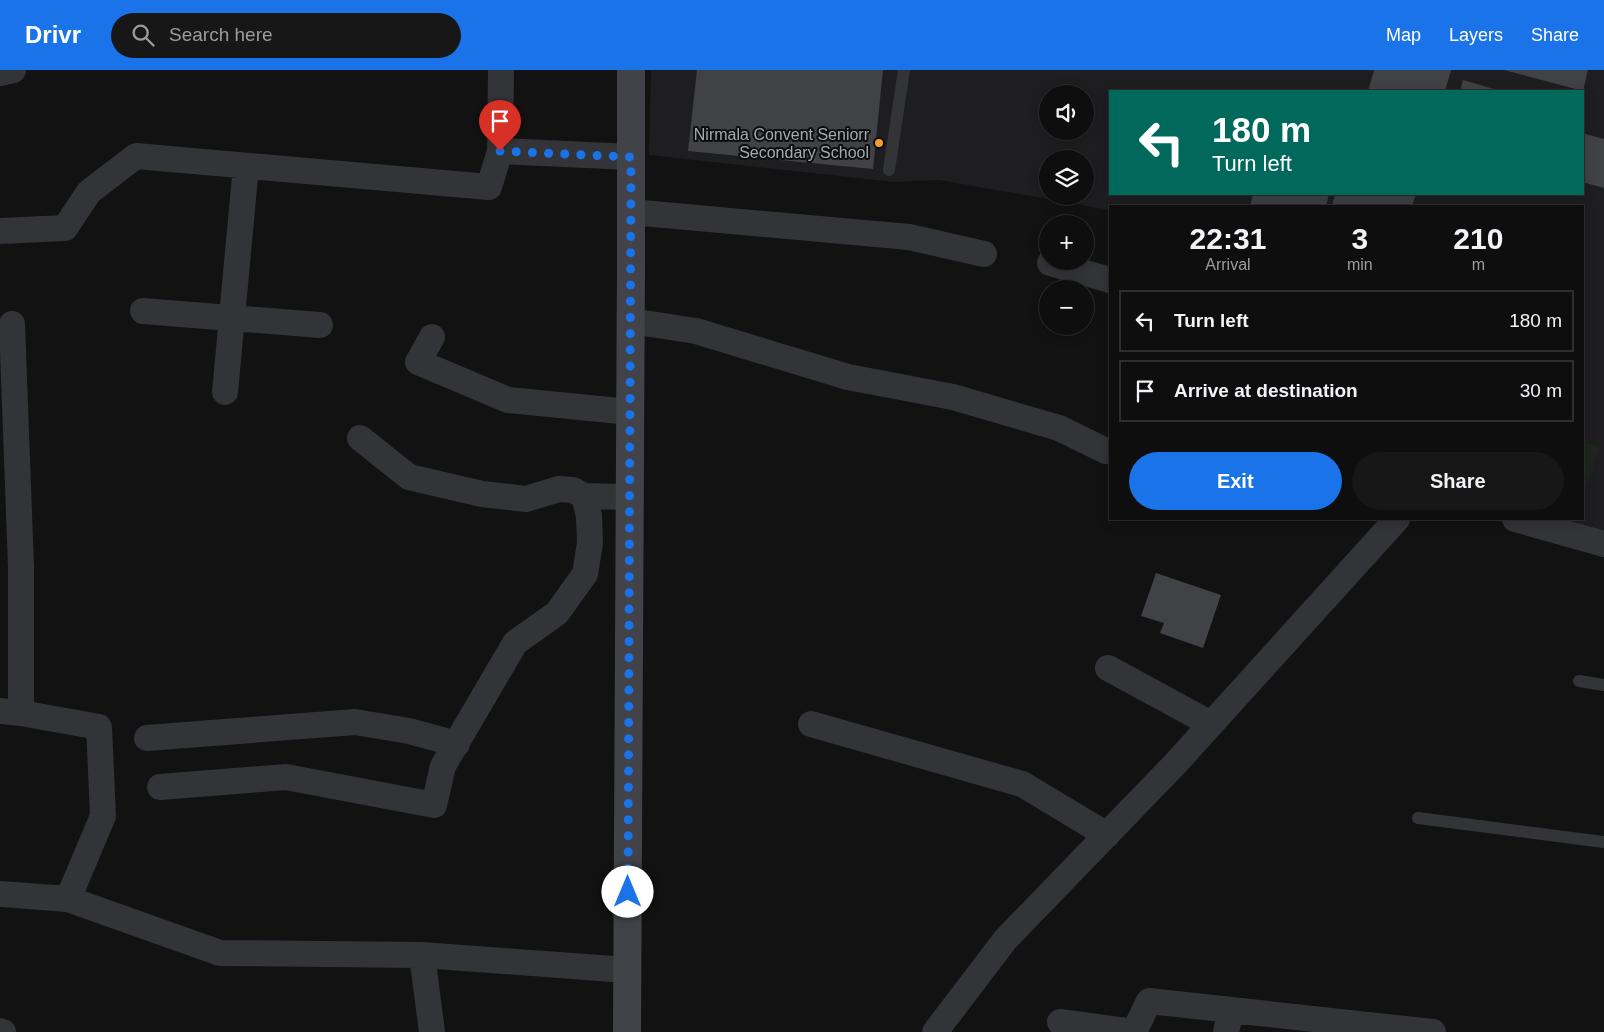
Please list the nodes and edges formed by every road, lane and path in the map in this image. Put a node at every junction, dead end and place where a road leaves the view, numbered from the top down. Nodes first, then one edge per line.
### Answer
1 (14, 70) edge
2 (501, 70) edge
3 (631, 70) edge
4 (904, 70) edge
5 (0, 73) edge
6 (500, 151) junction
7 (631, 157) junction
8 (246, 166) junction
9 (889, 170) dead end
10 (631, 212) junction
11 (0, 232) edge
12 (984, 254) dead end
13 (1075, 270) edge
14 (1109, 280) edge
15 (143, 311) dead end
16 (232, 317) junction
17 (631, 321) junction
18 (12, 324) dead end
19 (320, 325) dead end
20 (432, 337) dead end
21 (225, 392) dead end
22 (630, 412) junction
23 (360, 438) dead end
24 (1106, 451) dead end
25 (584, 496) junction
26 (629, 497) junction
27 (1396, 520) edge
28 (1519, 520) edge
29 (1604, 544) edge
30 (1108, 668) dead end
31 (1579, 681) dead end
32 (1604, 685) edge
33 (10, 712) edge
34 (811, 724) dead end
35 (1211, 724) junction
36 (147, 738) dead end
37 (457, 744) junction
38 (160, 786) dead end
39 (1418, 818) dead end
40 (1107, 835) junction
41 (1604, 842) edge
42 (0, 894) edge
43 (68, 899) junction
44 (422, 955) junction
45 (627, 970) junction
46 (1229, 1021) edge
47 (1060, 1022) dead end
48 (1367, 1028) edge
49 (432, 1032) edge
50 (627, 1032) edge
51 (935, 1032) edge
52 (1433, 1032) edge

1 - 5 street
2 - 6 street
3 - 7 main road
4 - 9 lane
6 - 7 street
6 - 8 street
7 - 10 main road
8 - 11 street
8 - 16 street
10 - 12 street
10 - 17 main road
13 - 14 street
15 - 16 street
16 - 19 street
16 - 21 street
17 - 22 main road
17 - 24 street
18 - 33 street
20 - 22 street
22 - 26 main road
23 - 25 street
25 - 26 street
25 - 37 street
26 - 45 main road
27 - 35 street
28 - 29 street
30 - 35 street
31 - 32 lane
33 - 43 street
34 - 40 street
35 - 40 street
36 - 37 street
37 - 38 street
39 - 41 lane
40 - 51 street
42 - 43 street
43 - 44 street
44 - 45 street
44 - 49 street
45 - 50 main road
46 - 47 street
46 - 48 street
48 - 52 street

